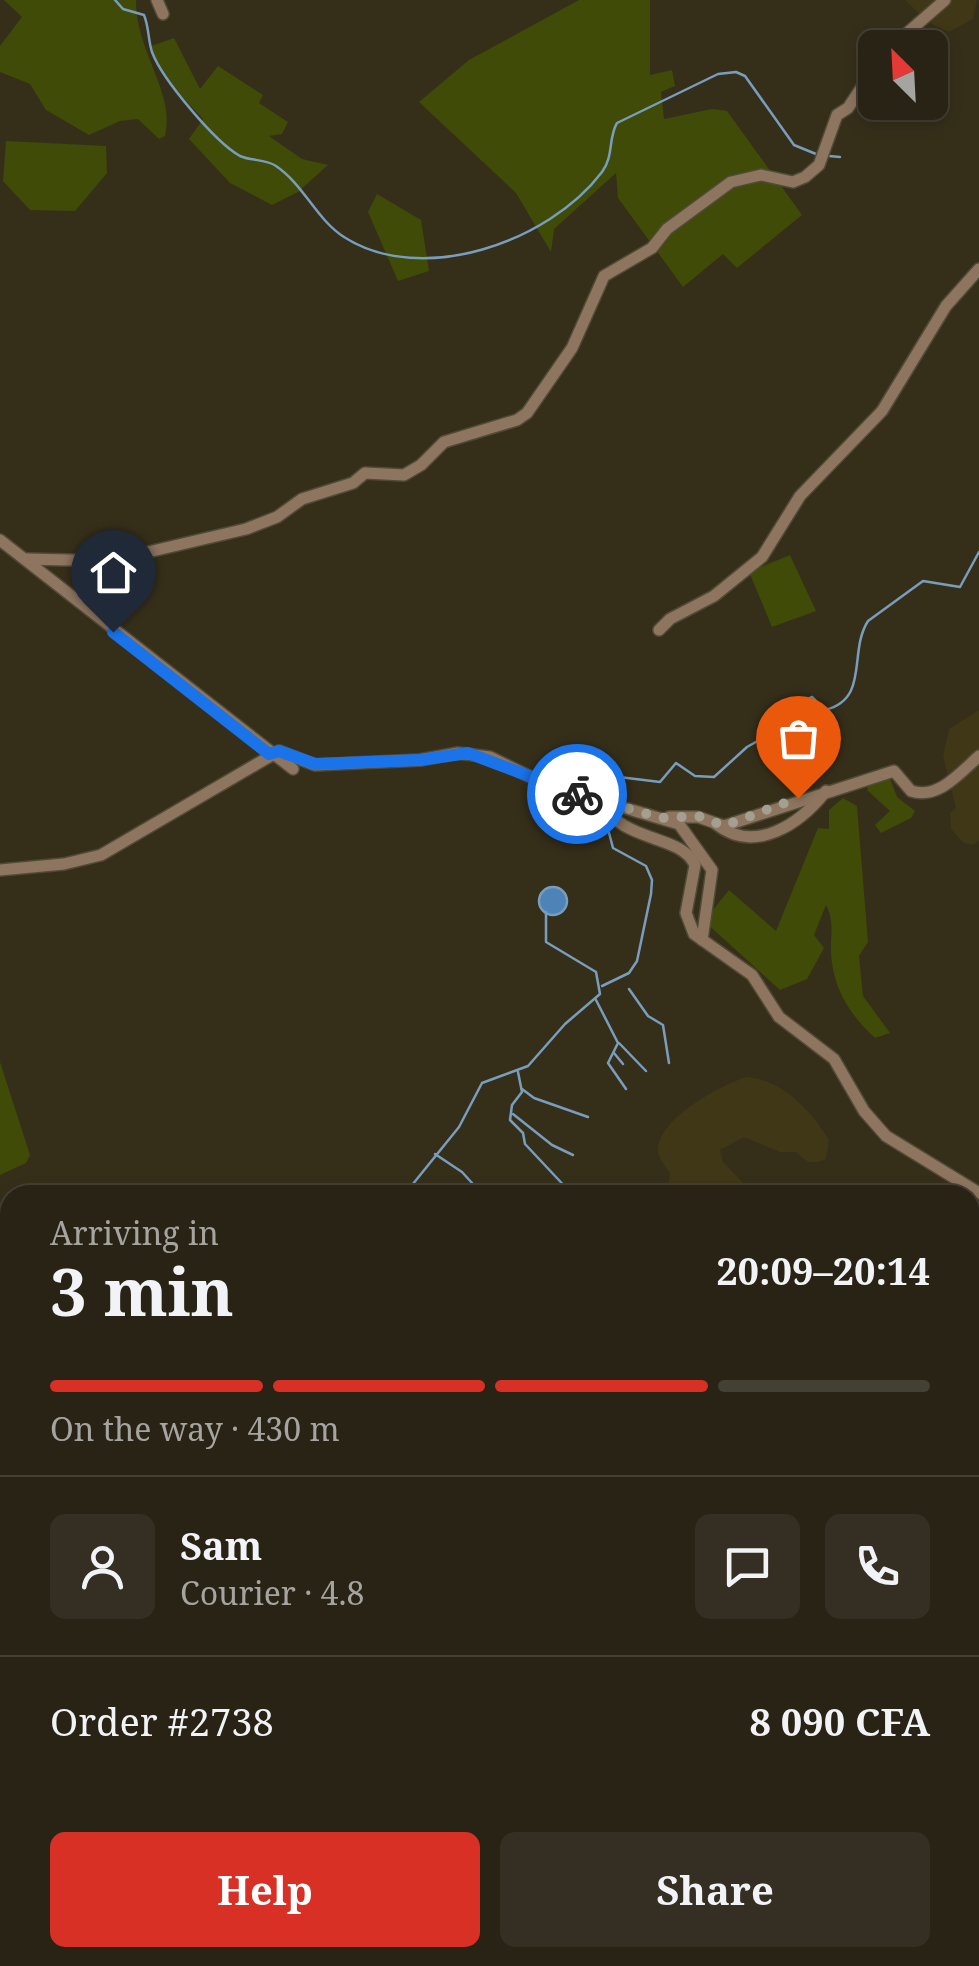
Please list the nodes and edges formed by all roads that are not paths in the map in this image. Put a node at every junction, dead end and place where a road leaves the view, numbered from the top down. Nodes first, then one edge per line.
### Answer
1 (157, 0) edge
2 (946, 0) edge
3 (163, 14) dead end
4 (911, 30) edge
5 (858, 93) edge
6 (979, 269) edge
7 (0, 540) edge
8 (27, 559) junction
9 (658, 630) dead end
10 (269, 754) junction
11 (979, 756) edge
12 (293, 770) dead end
13 (826, 791) junction
14 (598, 800) junction
15 (661, 818) junction
16 (716, 824) junction
17 (0, 870) edge
18 (702, 940) junction
19 (965, 1185) edge

1 - 3 street
2 - 4 street
5 - 8 street
6 - 9 street
7 - 8 street
8 - 10 street
10 - 12 street
10 - 14 street
10 - 17 street
11 - 13 street
13 - 16 street
13 - 16 street
14 - 15 street
14 - 18 street
15 - 16 street
15 - 18 street
18 - 19 street

